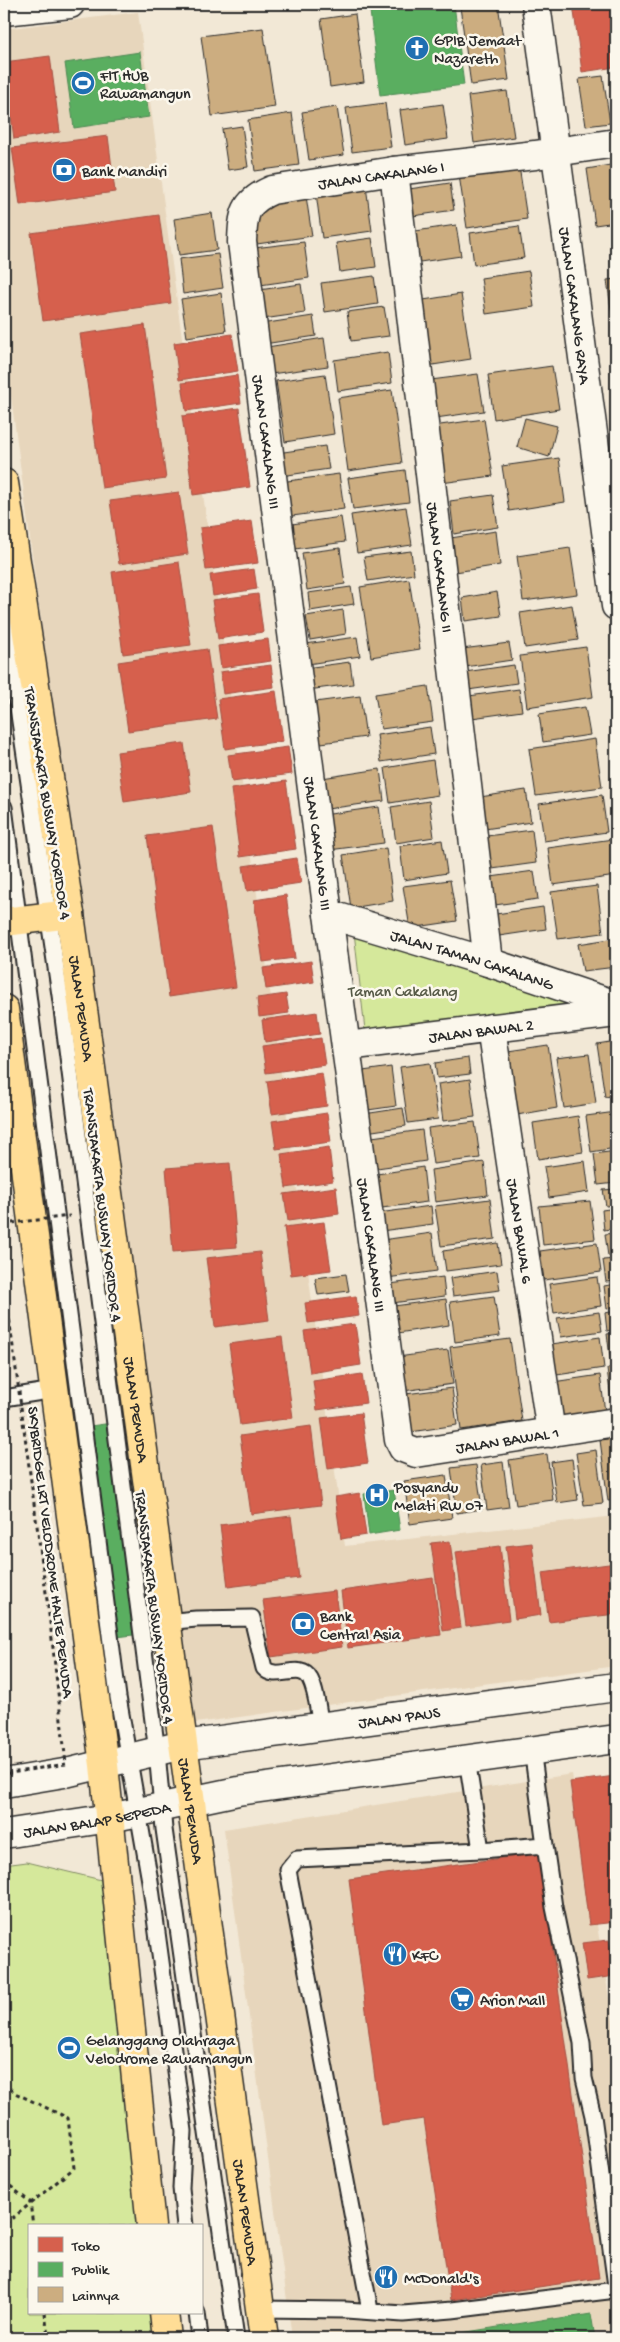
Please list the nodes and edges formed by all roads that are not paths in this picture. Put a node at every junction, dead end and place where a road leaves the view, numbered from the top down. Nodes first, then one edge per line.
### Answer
1 (70, 4) edge
2 (536, 4) edge
3 (4, 11) edge
4 (616, 143) edge
5 (555, 151) junction
6 (394, 171) junction
7 (242, 242) joint
8 (4, 483) edge
9 (616, 606) edge
10 (4, 612) edge
11 (4, 807) edge
12 (328, 914) junction
13 (60, 915) junction
14 (11, 921) edge
15 (488, 962) junction
16 (616, 1005) edge
17 (4, 1008) edge
18 (616, 1013) edge
19 (491, 1028) junction
20 (347, 1046) junction
21 (54, 1390) junction
22 (4, 1398) edge
23 (616, 1422) edge
24 (552, 1432) junction
25 (401, 1444) joint
26 (165, 1622) junction
27 (616, 1687) edge
28 (321, 1726) junction
29 (616, 1739) edge
30 (183, 1744) junction
31 (532, 1749) junction
32 (157, 1752) junction
33 (467, 1759) junction
34 (116, 1762) junction
35 (4, 1783) edge
36 (189, 1800) junction
37 (150, 1809) junction
38 (110, 1818) junction
39 (4, 1834) edge
40 (544, 1845) junction
41 (481, 1850) junction
42 (151, 2224) edge
43 (185, 2224) edge
44 (616, 2286) edge
45 (616, 2290) edge
46 (259, 2309) junction
47 (370, 2310) junction
48 (164, 2314) edge
49 (197, 2314) edge
50 (167, 2338) edge
51 (200, 2338) edge
52 (236, 2338) edge
53 (264, 2338) edge

1 - 3 street
2 - 5 street, JALAN CAKALANG RAYA
4 - 5 street, JALAN CAKALANG I
5 - 6 street, JALAN CAKALANG I
5 - 9 street, JALAN CAKALANG RAYA
6 - 7 street, JALAN CAKALANG I
6 - 15 street, JALAN CAKALANG II
7 - 12 street, JALAN CAKALANG III
8 - 13 main road, JALAN PEMUDA
10 - 13 lane, TRANSJAKARTA BUSWAY KORIDOR 4
11 - 14 lane, TRANSJAKARTA BUSWAY KORIDOR 4
12 - 15 street, JALAN TAMAN CAKALANG
12 - 20 street, JALAN CAKALANG III
13 - 14 main road
13 - 26 main road, JALAN PEMUDA
13 - 32 lane, TRANSJAKARTA BUSWAY KORIDOR 4
14 - 34 lane, TRANSJAKARTA BUSWAY KORIDOR 4
15 - 16 street, JALAN TAMAN CAKALANG
17 - 21 main road
18 - 19 street, JALAN BAWAL 2
19 - 20 street, JALAN BAWAL 2
19 - 24 street, JALAN BAWAL 6
20 - 25 street, JALAN CAKALANG III
21 - 22 lane
21 - 34 main road
23 - 24 street, JALAN BAWAL 1
24 - 25 street, JALAN BAWAL 1
26 - 28 lane
26 - 30 main road, JALAN PEMUDA
27 - 28 street, JALAN PAUS
28 - 30 street, JALAN PAUS
29 - 31 street
30 - 32 street
30 - 36 main road, JALAN PEMUDA
31 - 33 street
31 - 40 lane
32 - 34 street
32 - 37 lane, TRANSJAKARTA BUSWAY KORIDOR 4
33 - 36 street
33 - 41 lane
34 - 35 street
34 - 37 lane, TRANSJAKARTA BUSWAY KORIDOR 4
34 - 38 main road
36 - 37 street, JALAN BALAP SEPEDA
36 - 46 main road, JALAN PEMUDA
37 - 38 street, JALAN BALAP SEPEDA
37 - 43 lane, TRANSJAKARTA BUSWAY KORIDOR 4
37 - 52 lane, TRANSJAKARTA BUSWAY KORIDOR 4
38 - 39 street, JALAN BALAP SEPEDA
38 - 42 main road
40 - 41 lane
40 - 44 lane
41 - 47 lane
45 - 47 lane
46 - 47 lane
46 - 53 main road, JALAN PEMUDA
48 - 50 main road
49 - 51 lane

